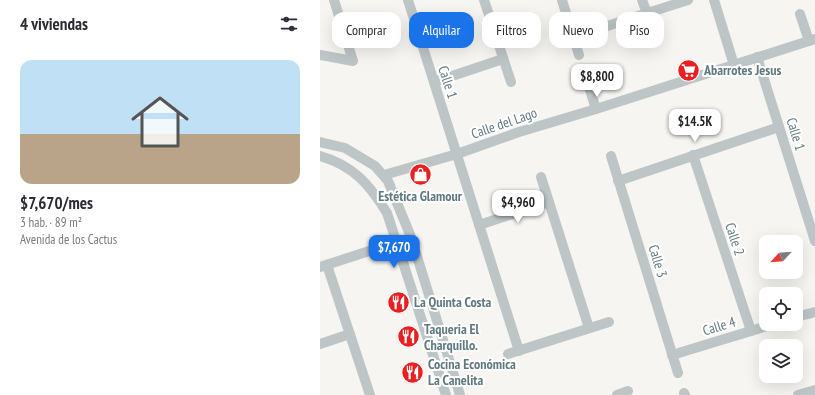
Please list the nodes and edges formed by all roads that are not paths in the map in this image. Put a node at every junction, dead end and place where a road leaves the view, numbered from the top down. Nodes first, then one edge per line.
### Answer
1 (334, 0) edge
2 (408, 0) edge
3 (484, 0) edge
4 (562, 0) edge
5 (642, 0) edge
6 (688, 0) edge
7 (714, 0) edge
8 (566, 12) edge
9 (646, 12) edge
10 (649, 12) edge
11 (800, 14) dead end
12 (812, 40) edge
13 (577, 48) edge
14 (320, 55) edge
15 (579, 55) dead end
16 (757, 57) junction
17 (503, 59) junction
18 (734, 65) junction
19 (434, 82) junction
20 (511, 82) dead end
21 (588, 84) dead end
22 (596, 109) junction
23 (779, 127) junction
24 (320, 142) edge
25 (457, 154) junction
26 (693, 155) junction
27 (320, 156) edge
28 (610, 156) dead end
29 (384, 175) junction
30 (541, 177) dead end
31 (618, 181) junction
32 (549, 202) junction
33 (479, 225) junction
34 (411, 237) junction
35 (815, 241) edge
36 (397, 242) junction
37 (324, 266) edge
38 (815, 312) edge
39 (803, 316) edge
40 (609, 322) dead end
41 (590, 328) junction
42 (759, 329) edge
43 (751, 331) junction
44 (350, 334) junction
45 (320, 344) edge
46 (519, 351) junction
47 (508, 354) dead end
48 (672, 355) junction
49 (678, 373) dead end
50 (815, 390) edge
51 (628, 392) dead end
52 (370, 395) edge
53 (446, 395) edge
54 (460, 395) edge
55 (617, 395) edge
56 (798, 395) edge

1 - 14 street
2 - 19 street, Calle 1
3 - 17 street
4 - 8 street
5 - 9 street
6 - 10 street
7 - 18 street
11 - 12 street
12 - 16 street, Calle del Lago
13 - 15 street
16 - 18 street, Calle del Lago
16 - 23 street, Calle 1
17 - 19 street
17 - 20 street
18 - 22 street, Calle del Lago
19 - 25 street, Calle 1
21 - 22 street
22 - 25 street, Calle del Lago
23 - 26 street
23 - 35 street, Calle 1
24 - 29 street
25 - 29 street, Calle del Lago
25 - 33 street, Calle 1
26 - 31 street
26 - 43 street, Calle 2
27 - 36 street
28 - 31 street, Calle 3
29 - 34 street
30 - 32 street
31 - 48 street, Calle 3
32 - 33 street
32 - 41 street
33 - 46 street, Calle 1
34 - 36 street
34 - 54 street
36 - 37 street
36 - 53 street
37 - 44 street
38 - 39 street
40 - 41 street
41 - 46 street
42 - 43 street, Calle 4
43 - 48 street, Calle 4
44 - 45 street
44 - 52 street
46 - 47 street
48 - 49 street, Calle 3
50 - 56 street
51 - 55 street

